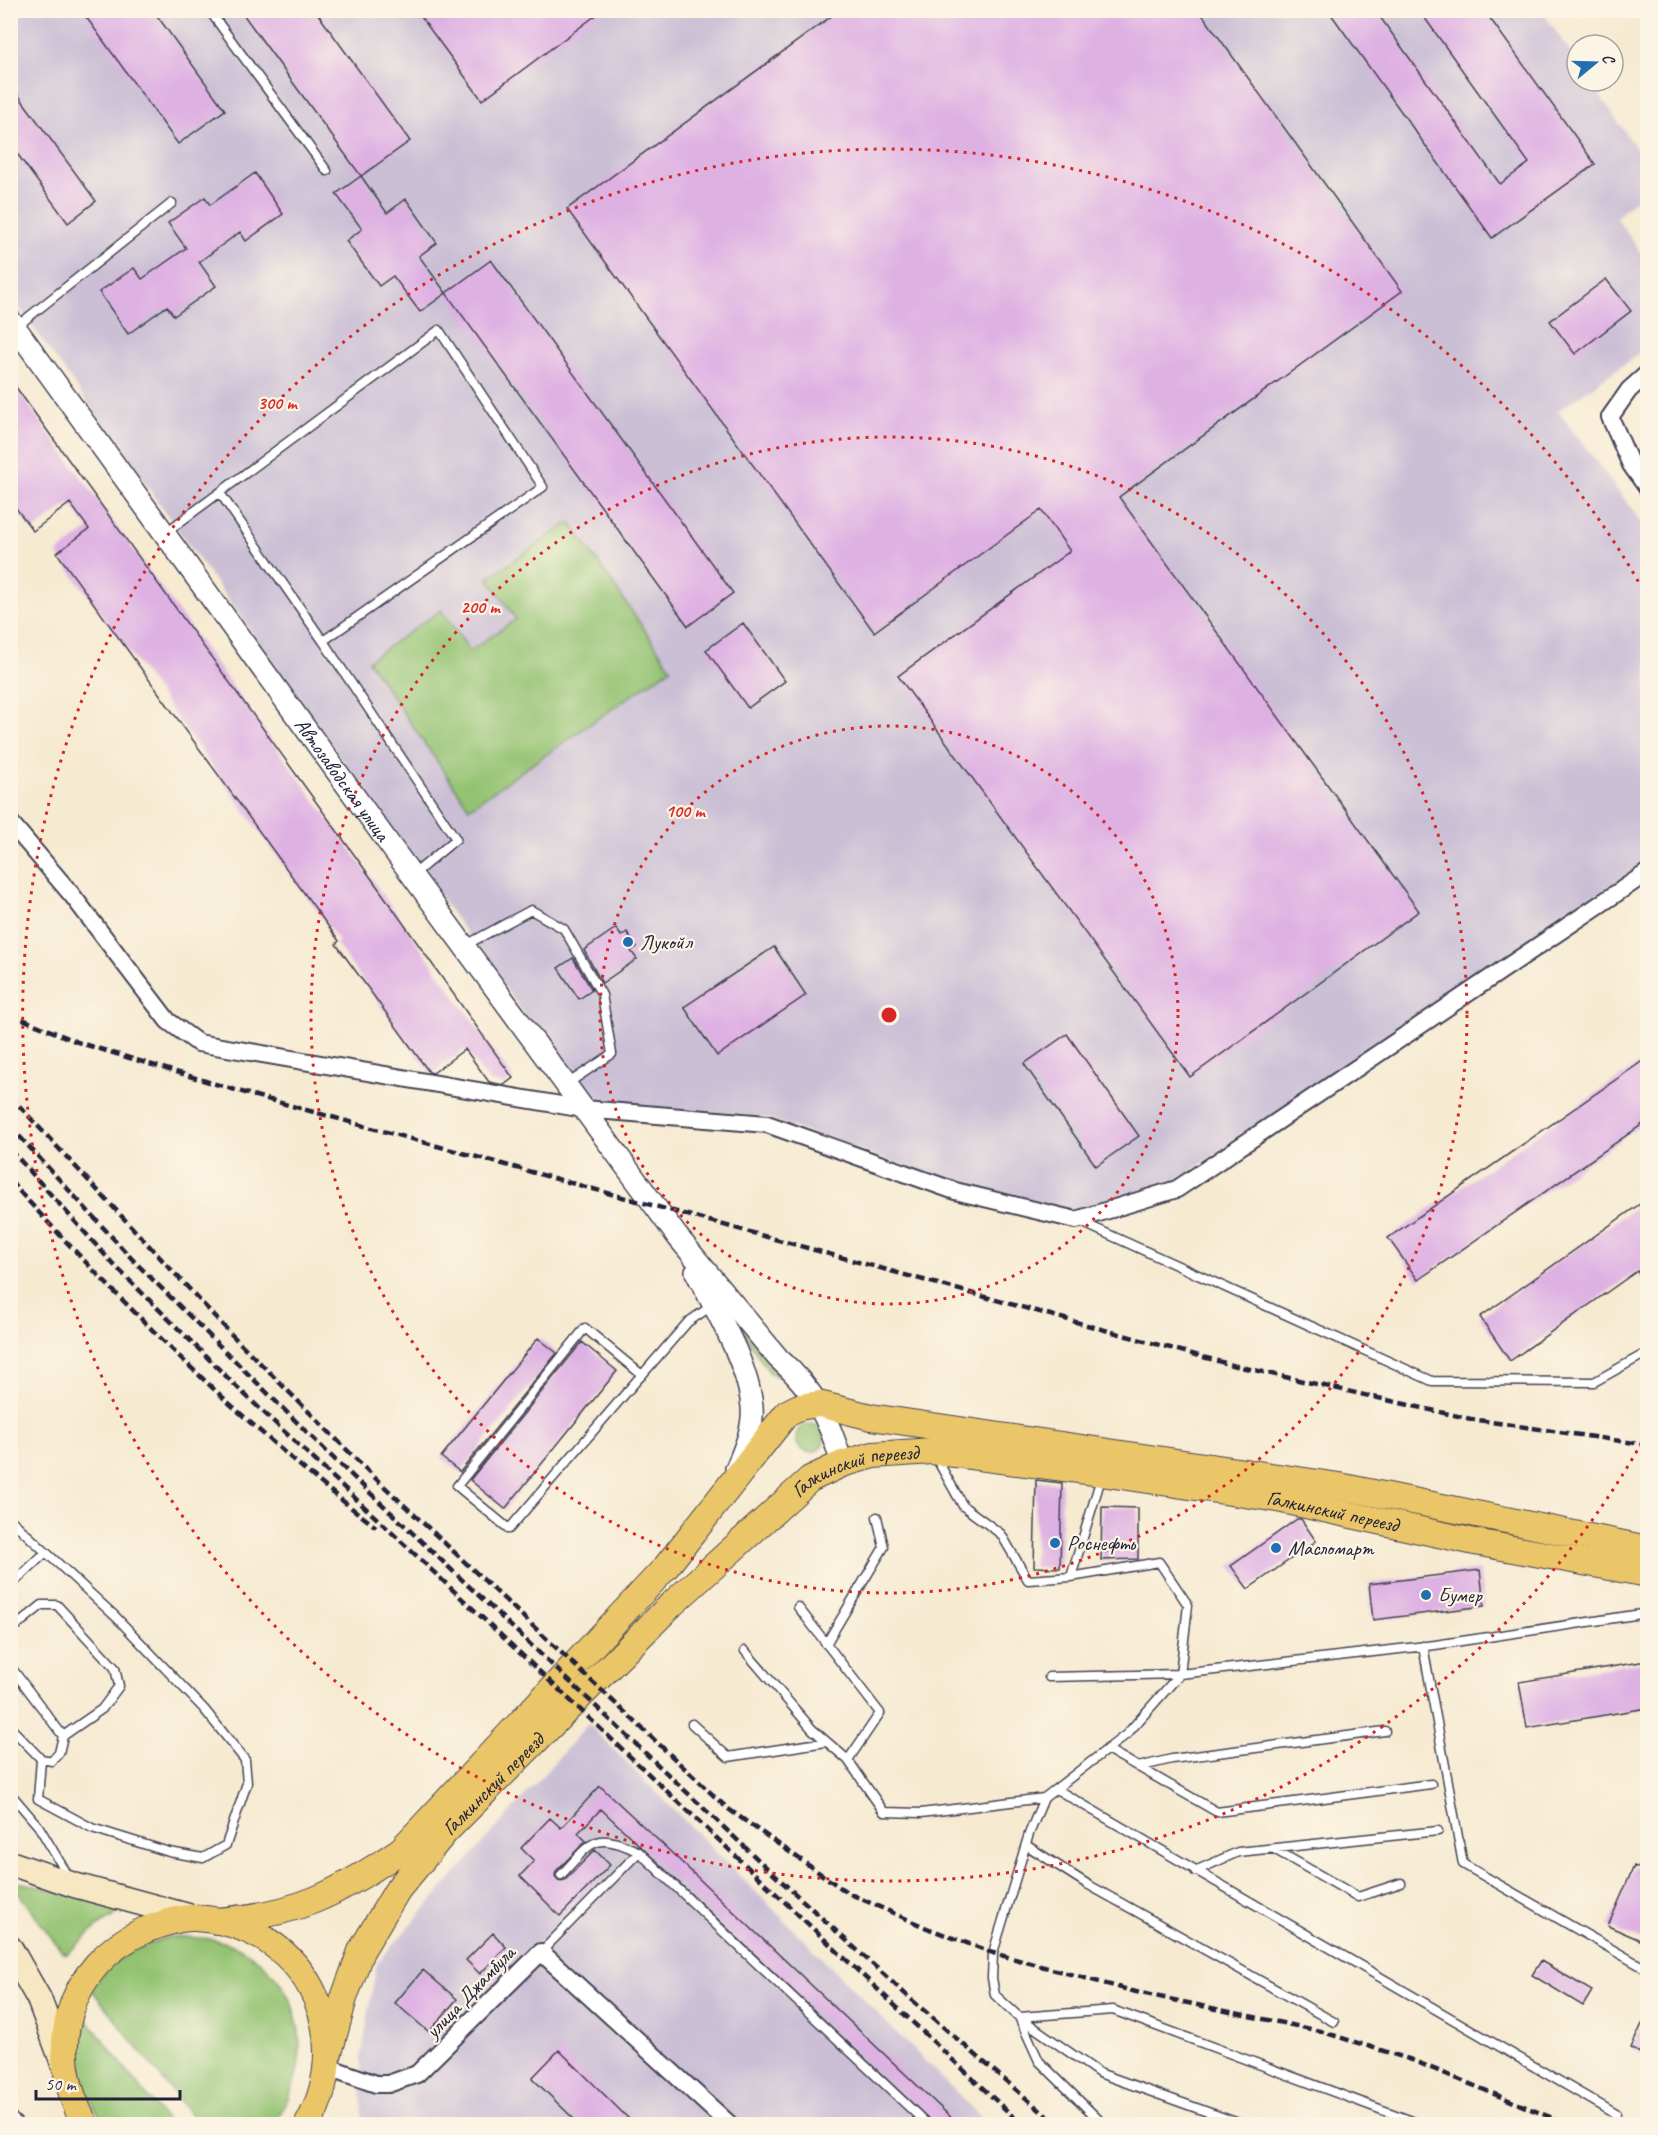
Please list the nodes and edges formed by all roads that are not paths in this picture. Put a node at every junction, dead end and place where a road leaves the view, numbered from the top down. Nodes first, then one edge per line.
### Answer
1 (209, 10) edge
2 (327, 171) dead end
3 (172, 203) dead end
4 (13, 324) edge
5 (1647, 373) edge
6 (1647, 489) edge
7 (220, 493) junction
8 (165, 534) junction
9 (323, 641) junction
10 (10, 822) edge
11 (1647, 872) edge
12 (412, 876) junction
13 (464, 946) junction
14 (566, 1084) junction
15 (584, 1109) junction
16 (1076, 1220) junction
17 (722, 1302) junction
18 (1647, 1352) edge
19 (642, 1375) junction
20 (798, 1375) junction
21 (819, 1404) junction
22 (871, 1417) junction
23 (932, 1451) junction
24 (842, 1464) junction
25 (1102, 1473) junction
26 (726, 1491) junction
27 (877, 1517) dead end
28 (10, 1519) edge
29 (1647, 1549) edge
30 (46, 1552) junction
31 (1647, 1574) edge
32 (1071, 1577) junction
33 (10, 1586) edge
34 (798, 1607) dead end
35 (1647, 1613) edge
36 (10, 1631) edge
37 (826, 1644) junction
38 (1424, 1646) junction
39 (746, 1651) dead end
40 (10, 1666) edge
41 (1180, 1674) junction
42 (1049, 1677) dead end
43 (692, 1724) dead end
44 (10, 1727) edge
45 (1385, 1731) dead end
46 (63, 1736) junction
47 (826, 1742) junction
48 (1107, 1749) junction
49 (41, 1759) junction
50 (848, 1760) junction
51 (1138, 1767) junction
52 (1431, 1784) dead end
53 (1056, 1789) junction
54 (10, 1793) edge
55 (1044, 1798) junction
56 (1438, 1831) dead end
57 (1026, 1845) junction
58 (1274, 1849) junction
59 (639, 1852) junction
60 (10, 1863) edge
61 (1195, 1871) junction
62 (561, 1875) dead end
63 (1401, 1883) dead end
64 (74, 1885) junction
65 (204, 1919) junction
66 (10, 1948) edge
67 (541, 1952) junction
68 (1647, 1970) edge
69 (1019, 2017) junction
70 (1334, 2022) dead end
71 (64, 2068) junction
72 (327, 2068) junction
73 (1616, 2114) dead end
74 (10, 2115) edge
75 (19, 2124) edge
76 (85, 2124) edge
77 (308, 2124) edge
78 (325, 2124) edge
79 (729, 2124) edge
80 (927, 2124) edge
81 (1103, 2124) edge
82 (1241, 2124) edge
83 (1420, 2124) edge

1 - 2 lane
3 - 4 lane
4 - 8 street, Автозаводская улица
5 - 6 street
7 - 8 lane
7 - 9 lane
7 - 9 lane
8 - 12 street, Автозаводская улица
9 - 12 lane
10 - 15 street
11 - 16 street
12 - 13 street, Автозаводская улица
13 - 14 street, Автозаводская улица
13 - 14 lane
14 - 15 street, Автозаводская улица
15 - 16 street
15 - 17 street, Автозаводская улица
16 - 18 lane
17 - 19 lane
17 - 20 street
17 - 26 street
19 - 19 lane
20 - 21 street
20 - 22 street
21 - 22 main road, Галкинский переезд
21 - 24 street
21 - 26 main road, Галкинский переезд
22 - 29 main road, Галкинский переезд
23 - 24 main road, Галкинский переезд
23 - 25 main road, Галкинский переезд
23 - 32 lane
24 - 72 main road, Галкинский переезд
25 - 31 main road, Галкинский переезд
25 - 32 lane
26 - 65 main road, Галкинский переезд
27 - 37 lane
28 - 30 lane
30 - 33 lane
30 - 49 lane
32 - 41 lane
34 - 37 lane
35 - 38 lane
36 - 46 lane
37 - 50 lane
38 - 41 lane
38 - 68 lane
39 - 47 lane
40 - 46 lane
41 - 42 lane
41 - 48 lane
43 - 47 lane
44 - 49 lane
45 - 51 lane
46 - 49 lane
47 - 50 lane
48 - 51 lane
48 - 53 lane
50 - 55 lane
51 - 52 lane
53 - 55 lane
53 - 61 lane
54 - 64 lane
55 - 57 lane
56 - 58 lane
57 - 69 lane
57 - 70 lane
58 - 61 lane
58 - 63 lane
59 - 62 lane
59 - 67 lane
59 - 80 lane
60 - 64 main road
61 - 73 lane
64 - 65 main road
65 - 71 main road, Галкинский переезд
65 - 72 main road
66 - 71 main road
67 - 72 street, улица Джамбула
67 - 79 street, улица Джамбула
69 - 81 lane
69 - 82 lane
69 - 83 lane
71 - 76 main road, Галкинский переезд
72 - 77 main road
72 - 78 main road
74 - 75 lane

